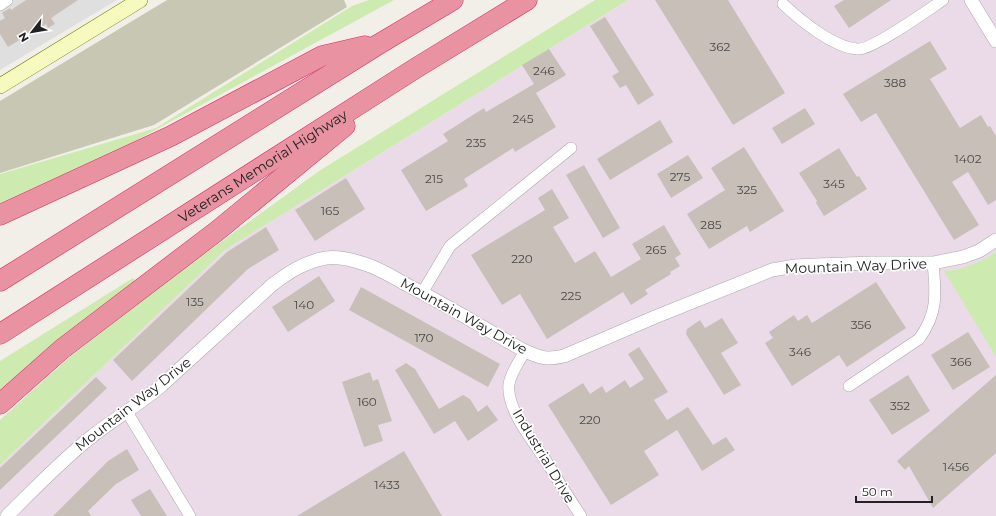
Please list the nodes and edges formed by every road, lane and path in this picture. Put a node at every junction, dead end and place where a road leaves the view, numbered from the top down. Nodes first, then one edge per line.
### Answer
1 (7, 0) edge
2 (140, 0) edge
3 (453, 0) edge
4 (527, 0) edge
5 (943, 0) edge
6 (971, 0) edge
7 (783, 4) dead end
8 (0, 5) edge
9 (996, 41) edge
10 (379, 44) junction
11 (416, 68) junction
12 (0, 85) edge
13 (571, 148) dead end
14 (0, 216) edge
15 (996, 240) edge
16 (933, 263) junction
17 (0, 281) edge
18 (422, 293) junction
19 (0, 334) edge
20 (525, 351) junction
21 (849, 386) dead end
22 (0, 404) edge
23 (127, 412) junction
24 (7, 516) edge
25 (190, 516) edge
26 (581, 516) edge

1 - 8 street
2 - 12 main road
3 - 10 highway
4 - 11 highway, Veterans Memorial Highway
5 - 7 street
6 - 9 street
10 - 14 highway
10 - 17 highway
11 - 19 highway, Veterans Memorial Highway
11 - 22 highway
13 - 18 street
15 - 16 street, Mountain Way Drive
16 - 20 street, Mountain Way Drive
16 - 21 street
18 - 20 street, Mountain Way Drive
18 - 23 street, Mountain Way Drive
20 - 26 street, Industrial Drive
23 - 24 street, Mountain Way Drive
23 - 25 street

